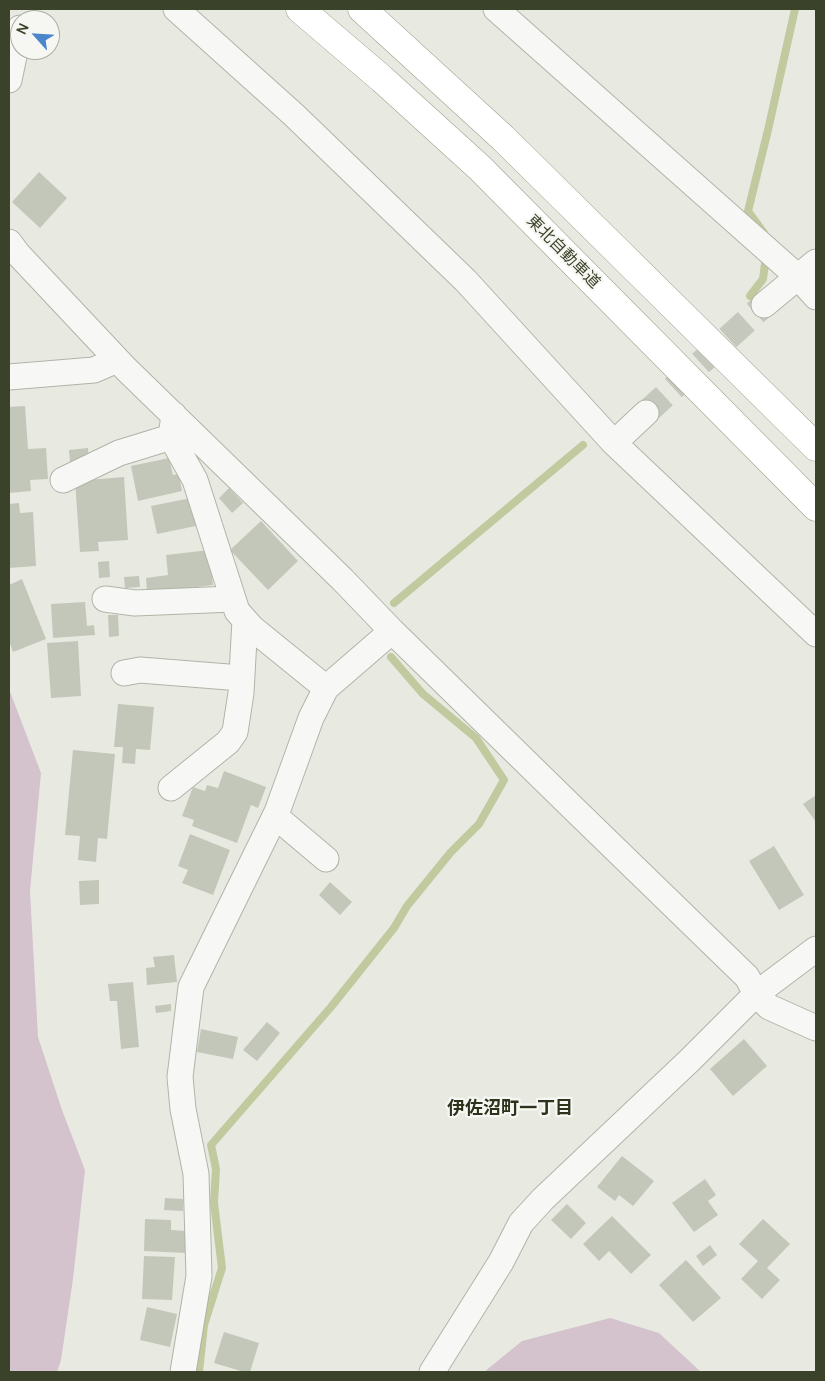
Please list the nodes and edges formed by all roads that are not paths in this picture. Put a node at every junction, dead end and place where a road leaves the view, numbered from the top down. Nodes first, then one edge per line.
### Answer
1 (176, 9) edge
2 (300, 9) edge
3 (362, 9) edge
4 (496, 9) edge
5 (13, 60) edge
6 (9, 80) edge
7 (9, 242) edge
8 (807, 270) edge
9 (816, 296) edge
10 (764, 305) tunnel mouth
11 (117, 360) junction
12 (9, 377) edge
13 (646, 413) tunnel mouth
14 (172, 426) junction
15 (614, 443) junction
16 (816, 447) edge
17 (63, 480) dead end
18 (816, 506) edge
19 (105, 598) dead end
20 (239, 610) junction
21 (392, 631) junction
22 (816, 634) edge
23 (124, 673) dead end
24 (241, 678) junction
25 (326, 688) junction
26 (171, 788) dead end
27 (275, 816) junction
28 (326, 859) dead end
29 (816, 949) edge
30 (756, 994) junction
31 (816, 1028) edge
32 (182, 1372) edge
33 (432, 1372) edge

1 - 15 street
2 - 18 highway, 東北自動車道
3 - 16 highway
4 - 8 street
5 - 6 street
7 - 11 street
8 - 9 street
8 - 10 street
11 - 12 street
11 - 14 street
13 - 15 street
14 - 17 street
14 - 20 street
14 - 21 street
15 - 22 street
19 - 20 street
20 - 24 street
20 - 25 street
21 - 25 street
21 - 30 street
23 - 24 street
24 - 26 street
25 - 27 street
27 - 28 street
27 - 32 street
29 - 30 street
30 - 31 street
30 - 33 street

